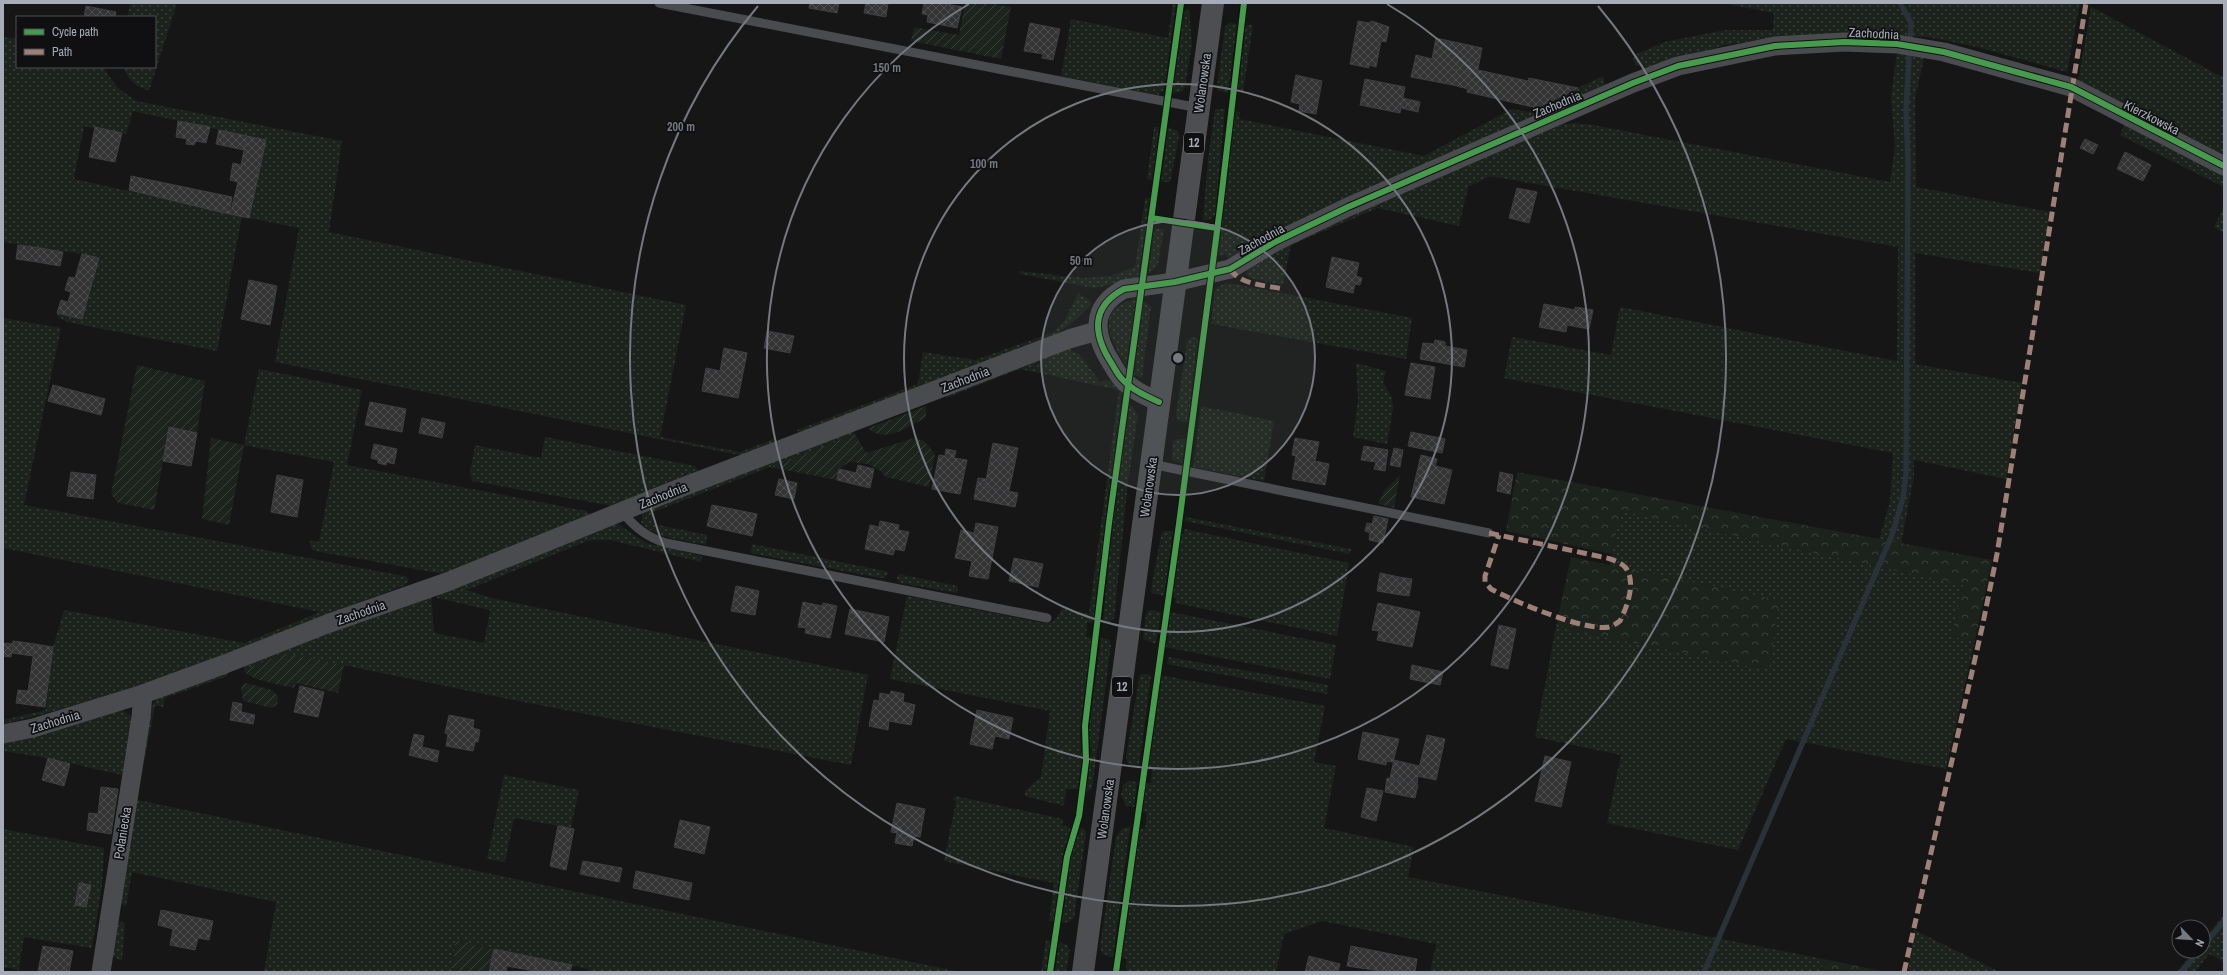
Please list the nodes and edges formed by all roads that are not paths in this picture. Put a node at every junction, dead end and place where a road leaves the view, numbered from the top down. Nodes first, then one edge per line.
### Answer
1 (659, 3) edge
2 (1213, 3) edge
3 (2070, 87) joint
4 (1199, 108) junction
5 (2224, 166) edge
6 (1175, 282) junction
7 (1097, 331) junction
8 (1159, 402) junction
9 (1151, 464) junction
10 (622, 512) junction
11 (1489, 533) dead end
12 (1047, 618) dead end
13 (143, 694) junction
14 (3, 734) edge
15 (101, 972) edge
16 (1083, 972) edge

1 - 4 lane
2 - 4 main road, Wolanowska / 12
3 - 5 street, Kierzkowska
3 - 6 street, Zachodnia
4 - 6 main road, Wolanowska / 12
6 - 7 street, Zachodnia
6 - 8 main road, Wolanowska / 12
7 - 8 street
7 - 10 street, Zachodnia
8 - 9 main road, Wolanowska / 12
9 - 11 lane
9 - 16 main road, Wolanowska / 12
10 - 12 lane
10 - 13 street, Zachodnia
13 - 14 street, Zachodnia
13 - 15 street, Połaniecka

